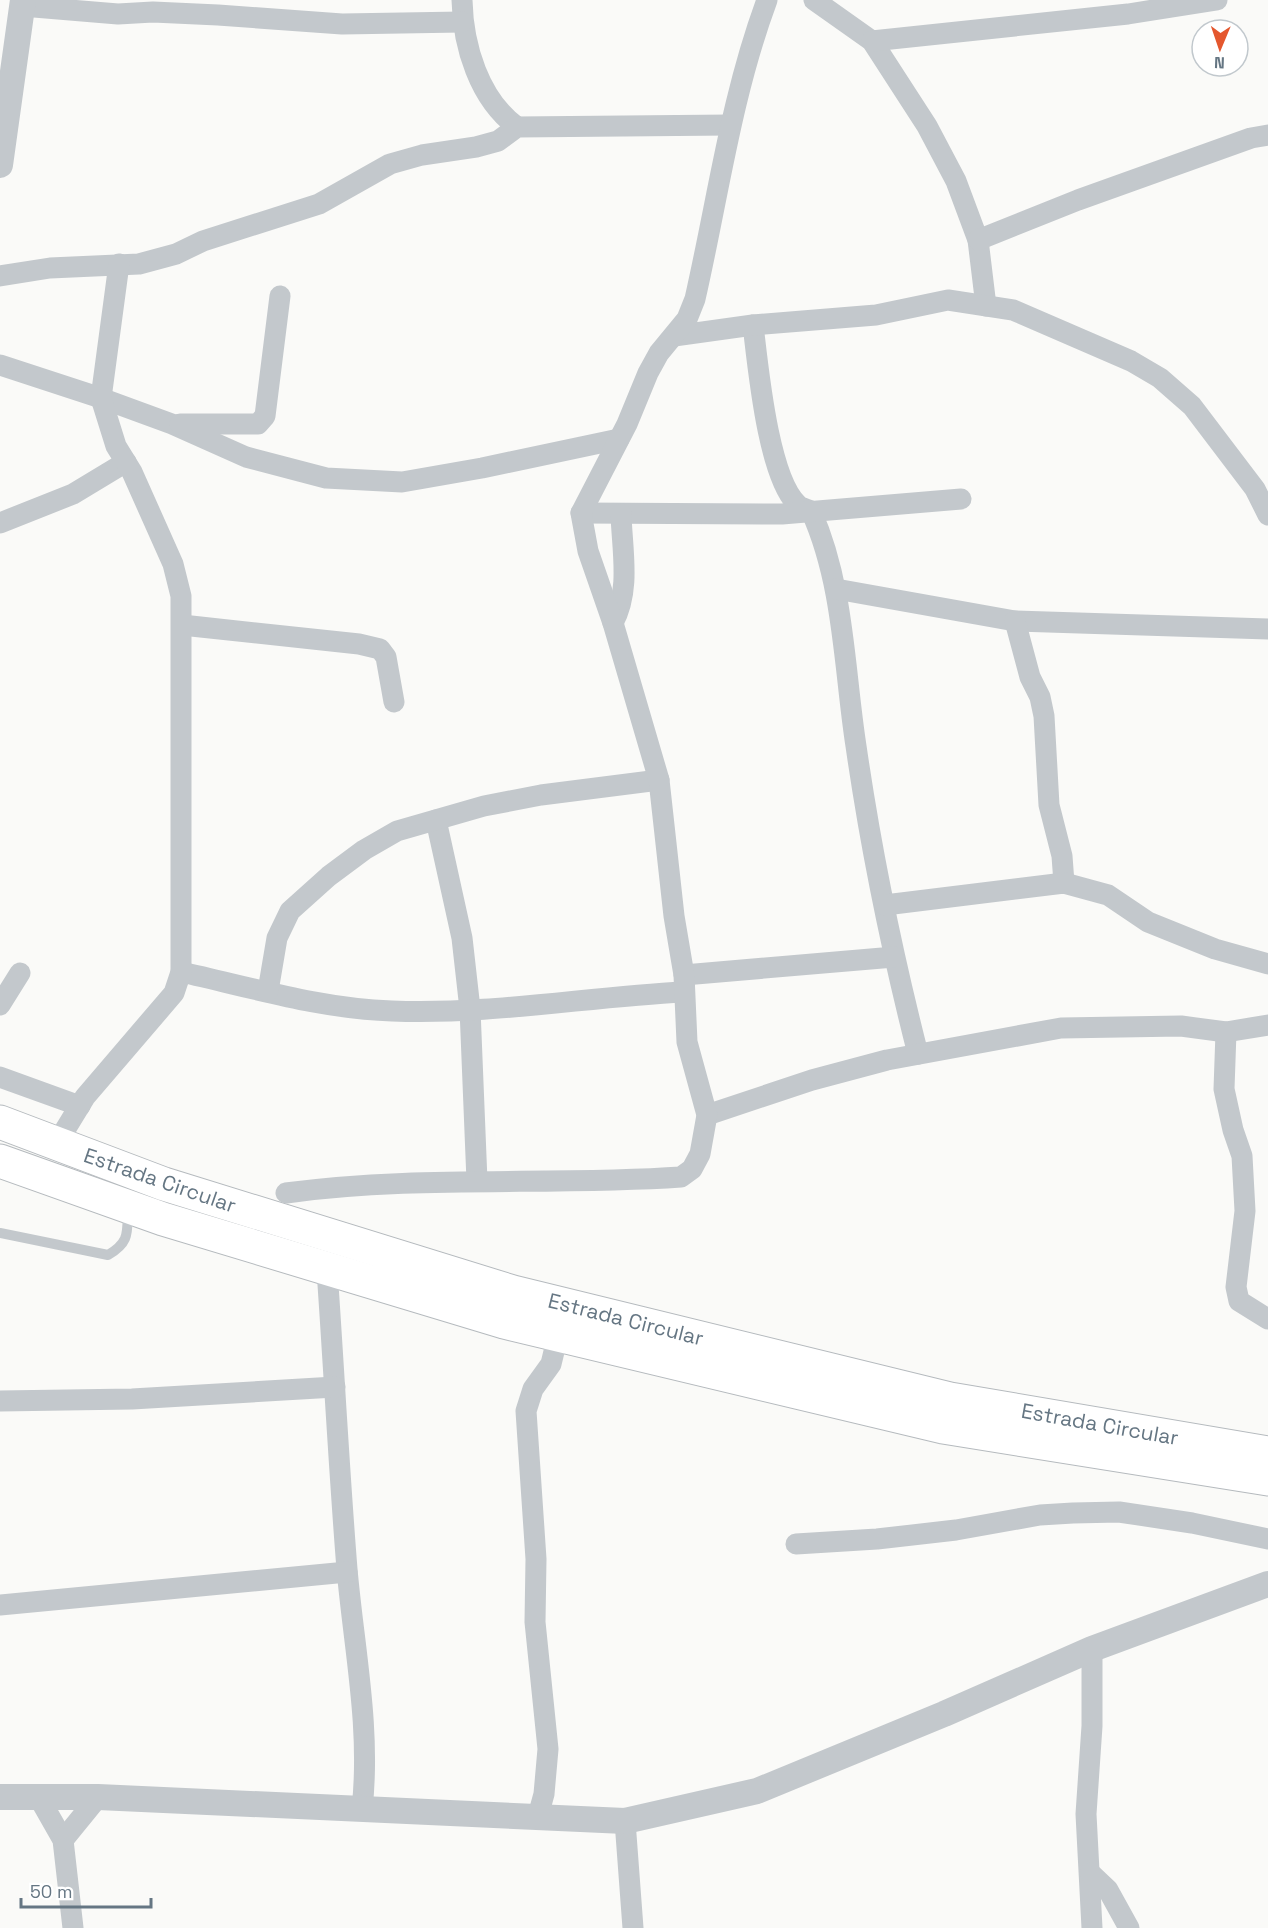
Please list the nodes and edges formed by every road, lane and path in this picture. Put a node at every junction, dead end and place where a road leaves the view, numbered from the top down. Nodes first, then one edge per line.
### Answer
1 (462, 0) edge
2 (767, 0) edge
3 (814, 0) edge
4 (1216, 0) edge
5 (22, 3) edge
6 (152, 6) edge
7 (462, 22) junction
8 (872, 41) junction
9 (730, 125) junction
10 (517, 127) junction
11 (1268, 135) edge
12 (0, 165) edge
13 (978, 240) junction
14 (119, 264) junction
15 (0, 276) edge
16 (280, 296) dead end
17 (986, 306) junction
18 (753, 325) junction
19 (674, 336) junction
20 (0, 365) edge
21 (101, 398) junction
22 (172, 424) junction
23 (619, 439) junction
24 (126, 462) junction
25 (1261, 488) edge
26 (961, 499) dead end
27 (811, 511) junction
28 (581, 513) junction
29 (621, 514) junction
30 (1268, 515) edge
31 (0, 523) edge
32 (836, 589) junction
33 (1015, 621) junction
34 (613, 622) junction
35 (183, 625) junction
36 (1268, 628) edge
37 (394, 702) dead end
38 (659, 780) junction
39 (436, 820) junction
40 (1064, 883) junction
41 (885, 905) junction
42 (894, 957) junction
43 (1268, 964) edge
44 (181, 972) junction
45 (20, 973) dead end
46 (684, 983) junction
47 (268, 991) junction
48 (0, 1005) edge
49 (470, 1009) junction
50 (1268, 1025) edge
51 (1226, 1032) junction
52 (918, 1054) junction
53 (0, 1077) edge
54 (80, 1106) junction
55 (707, 1115) junction
56 (0, 1122) edge
57 (57, 1143) junction
58 (0, 1161) edge
59 (477, 1181) junction
60 (286, 1193) dead end
61 (129, 1207) junction
62 (0, 1233) edge
63 (327, 1270) junction
64 (1268, 1319) edge
65 (558, 1335) junction
66 (335, 1387) junction
67 (0, 1401) edge
68 (1268, 1453) edge
69 (1268, 1479) edge
70 (1268, 1539) edge
71 (796, 1544) dead end
72 (347, 1572) junction
73 (1268, 1584) edge
74 (0, 1605) edge
75 (1092, 1649) junction
76 (38, 1796) junction
77 (0, 1797) edge
78 (98, 1797) junction
79 (362, 1809) junction
80 (538, 1816) junction
81 (625, 1821) junction
82 (63, 1839) junction
83 (1090, 1873) junction
84 (73, 1928) edge
85 (633, 1928) edge
86 (1092, 1928) edge
87 (1129, 1928) edge

1 - 7 street
2 - 9 street
3 - 8 street
4 - 8 street
5 - 6 street
5 - 12 street
6 - 7 street
7 - 10 street
8 - 13 street
9 - 10 street
9 - 19 street
10 - 14 street
11 - 13 street
13 - 17 street
14 - 15 street
14 - 21 street
16 - 22 street
17 - 18 street
17 - 25 street
18 - 19 street
18 - 27 street
19 - 23 street
20 - 21 street
21 - 22 street
21 - 24 street
22 - 23 street
23 - 28 street
24 - 31 street
24 - 35 street
25 - 30 street
26 - 27 street
27 - 29 street
27 - 32 street
28 - 29 street
28 - 34 street
29 - 34 street
32 - 33 street
32 - 41 street
33 - 36 street
33 - 40 street
34 - 38 street
35 - 37 street
35 - 44 street
38 - 39 street
38 - 46 street
39 - 47 street
39 - 49 street
40 - 41 street
40 - 43 street
41 - 42 street
42 - 46 street
42 - 52 street
44 - 47 street
44 - 54 street
45 - 48 street
46 - 49 street
46 - 55 street
47 - 49 street
49 - 59 street
50 - 51 street
51 - 52 street
51 - 64 street
52 - 55 street
53 - 54 street
54 - 57 street
55 - 59 street
56 - 57 main road, Estrada Circular
57 - 68 main road, Estrada Circular
58 - 61 main road, Estrada Circular
59 - 60 street
61 - 62 lane
61 - 63 main road, Estrada Circular
63 - 65 main road, Estrada Circular
63 - 66 street
65 - 69 main road, Estrada Circular
65 - 80 street
66 - 67 street
66 - 72 street
70 - 71 street
72 - 74 street
72 - 79 street
73 - 75 street
75 - 81 street
75 - 83 street
76 - 77 street
76 - 78 street
76 - 82 street
78 - 79 street
78 - 82 street
79 - 80 street
80 - 81 street
81 - 85 street
82 - 84 street
83 - 86 street
83 - 87 street

